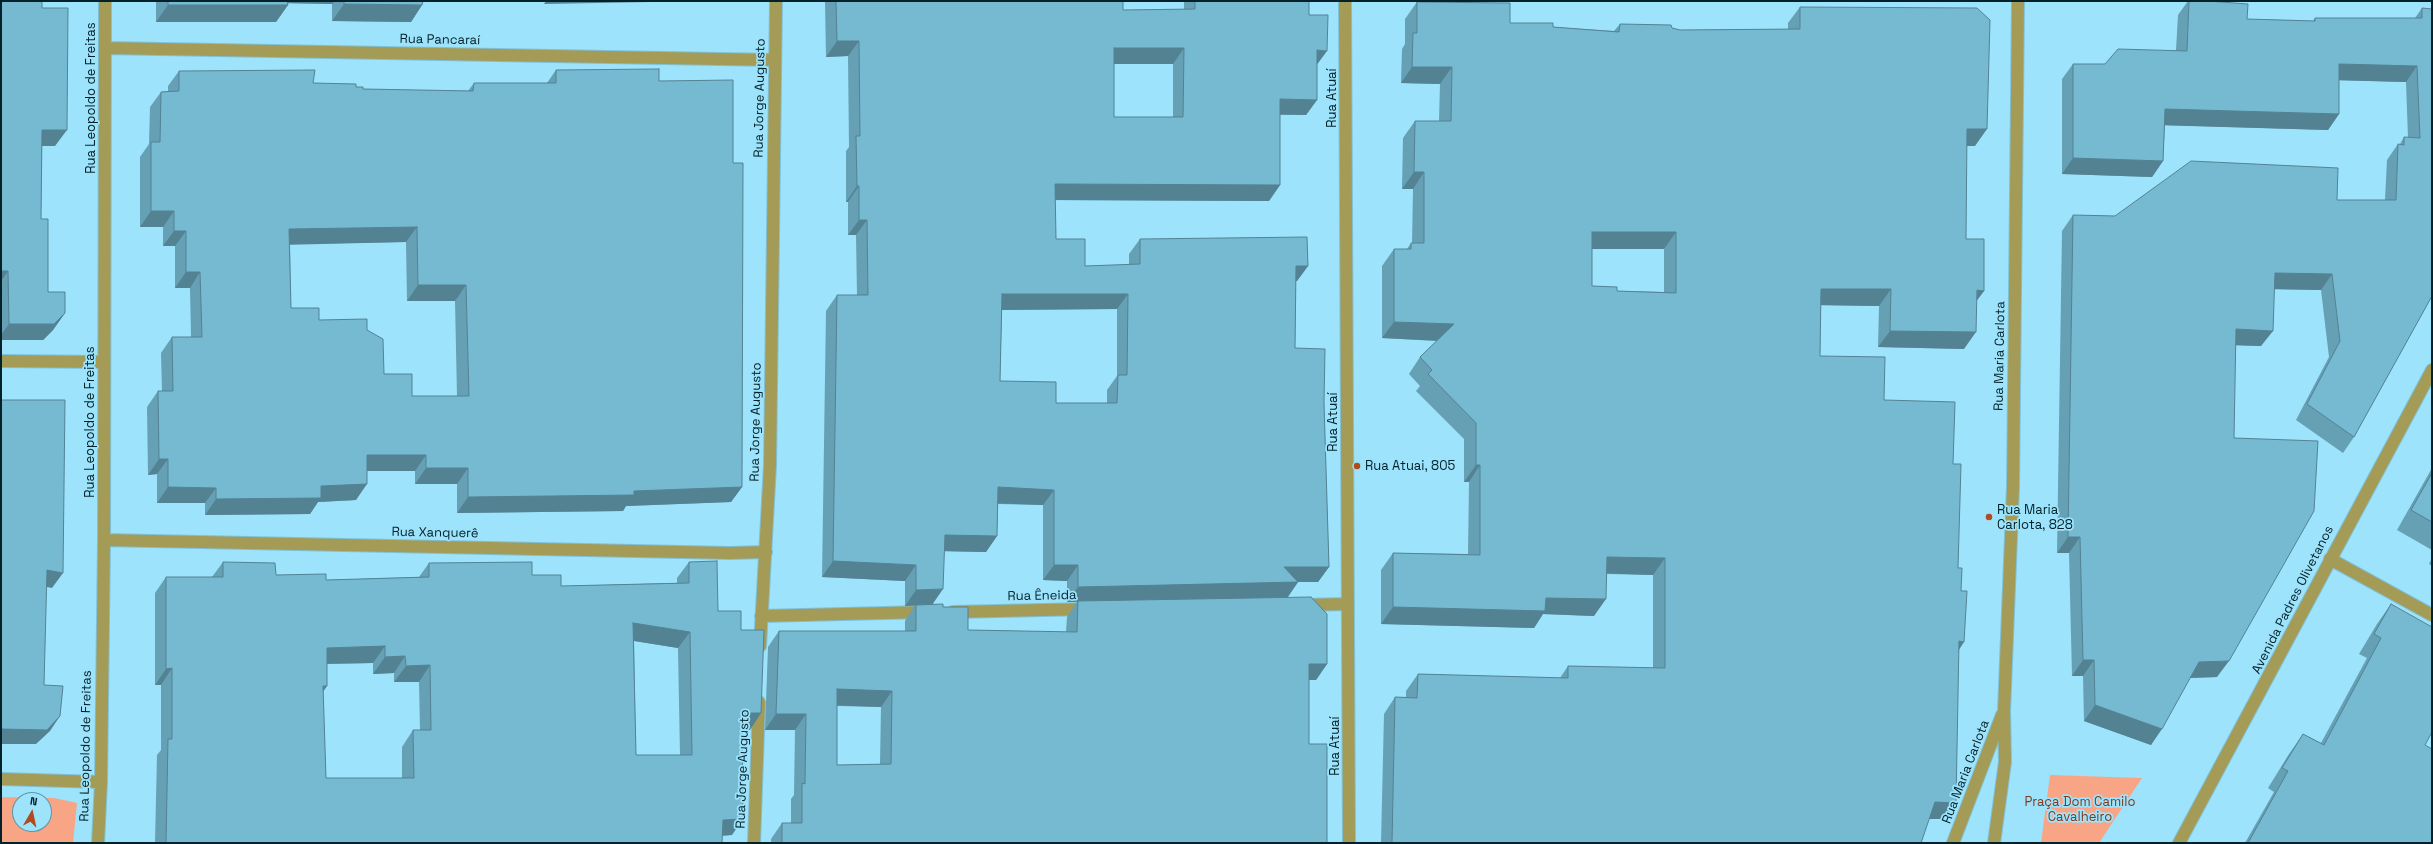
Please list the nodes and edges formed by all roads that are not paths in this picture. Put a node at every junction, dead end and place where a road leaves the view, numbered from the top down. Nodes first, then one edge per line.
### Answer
1 (105, 1) edge
2 (776, 1) edge
3 (1345, 1) edge
4 (2018, 1) edge
5 (104, 48) junction
6 (775, 60) junction
7 (1, 361) edge
8 (104, 362) junction
9 (2432, 370) edge
10 (104, 540) junction
11 (766, 552) junction
12 (2330, 558) junction
13 (1348, 604) junction
14 (1292, 605) edge
15 (1102, 609) edge
16 (2432, 615) edge
17 (761, 616) junction
18 (760, 655) edge
19 (759, 686) edge
20 (2004, 711) junction
21 (1, 780) edge
22 (101, 782) junction
23 (98, 843) edge
24 (754, 843) edge
25 (1349, 843) edge
26 (1953, 843) edge
27 (1994, 843) edge
28 (2179, 843) edge

1 - 5 street, Rua Leopoldo de Freitas
2 - 6 street, Rua Jorge Augusto
3 - 13 street, Rua Atuaí
4 - 20 street, Rua Maria Carlota
5 - 6 street, Rua Pancaraí
5 - 8 street, Rua Leopoldo de Freitas
6 - 11 street, Rua Jorge Augusto
7 - 8 street
8 - 10 street, Rua Leopoldo de Freitas
9 - 12 street, Avenida Padres Olivetanos
10 - 11 street, Rua Xanquerê
10 - 22 street, Rua Leopoldo de Freitas
11 - 17 street, Rua Jorge Augusto
12 - 16 street
12 - 28 street, Avenida Padres Olivetanos
13 - 14 street
13 - 25 street, Rua Atuaí
15 - 17 street, Rua Êneida
17 - 18 street, Rua Jorge Augusto
19 - 24 street, Rua Jorge Augusto
20 - 26 street, Rua Maria Carlota
20 - 27 street, Rua Maria Carlota
21 - 22 street
22 - 23 street, Rua Leopoldo de Freitas

